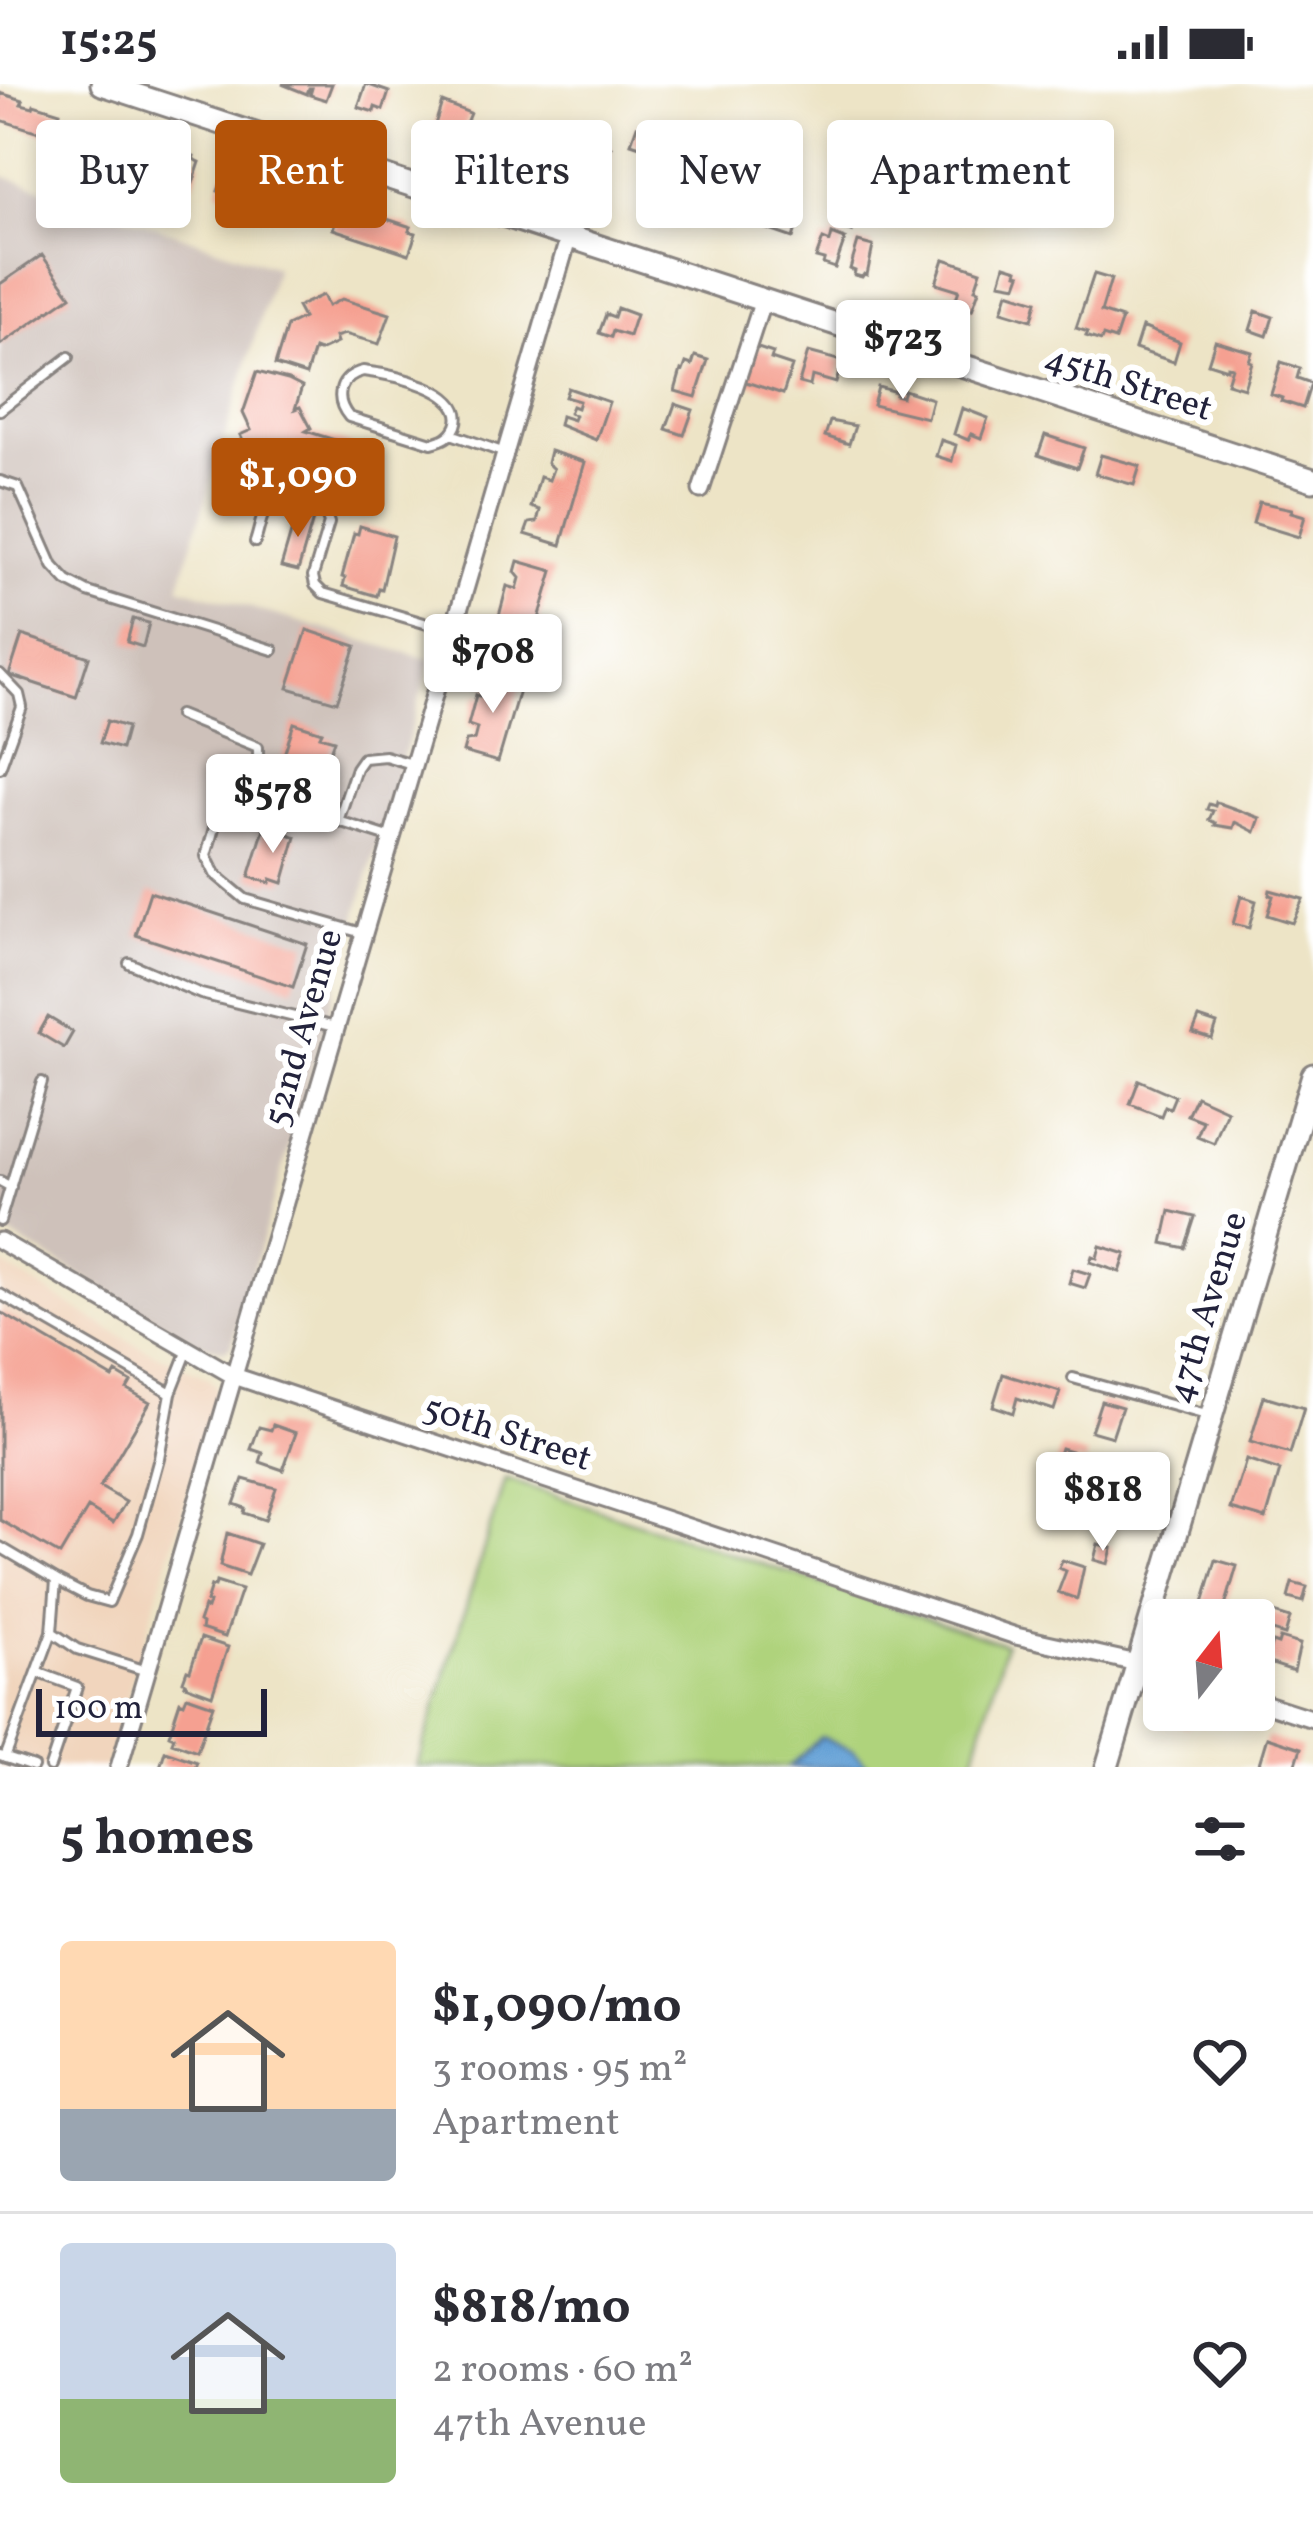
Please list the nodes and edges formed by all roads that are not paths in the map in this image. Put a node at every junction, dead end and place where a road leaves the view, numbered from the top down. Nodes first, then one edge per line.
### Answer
1 (102, 84) edge
2 (569, 236) junction
3 (763, 300) junction
4 (70, 357) dead end
5 (0, 410) edge
6 (451, 434) junction
7 (505, 453) junction
8 (1313, 479) edge
9 (0, 481) edge
10 (700, 490) dead end
11 (256, 542) dead end
12 (452, 632) junction
13 (273, 650) dead end
14 (0, 674) edge
15 (179, 715) dead end
16 (413, 764) junction
17 (0, 768) edge
18 (338, 821) junction
19 (214, 828) dead end
20 (392, 838) junction
21 (364, 933) junction
22 (128, 963) dead end
23 (336, 1027) junction
24 (1313, 1075) edge
25 (42, 1082) dead end
26 (0, 1181) edge
27 (11, 1187) junction
28 (0, 1222) edge
29 (0, 1241) edge
30 (0, 1294) edge
31 (188, 1349) junction
32 (234, 1376) junction
33 (1072, 1378) dead end
34 (171, 1393) junction
35 (1211, 1416) junction
36 (0, 1547) edge
37 (56, 1580) junction
38 (52, 1632) junction
39 (1137, 1663) junction
40 (1143, 1665) edge
41 (147, 1671) junction
42 (37, 1672) junction
43 (1275, 1707) edge
44 (1313, 1719) edge
45 (3, 1757) edge
46 (33, 1767) edge
47 (50, 1767) edge
48 (119, 1767) edge
49 (1107, 1767) edge

1 - 2 street, 45th Street
2 - 3 street, 45th Street
2 - 7 street, 52nd Avenue
3 - 8 street, 45th Street
3 - 10 street
4 - 5 lane
6 - 6 lane
6 - 7 lane
7 - 12 street, 52nd Avenue
9 - 13 lane
11 - 12 lane
12 - 16 street, 52nd Avenue
14 - 17 lane
15 - 18 lane
16 - 18 lane
16 - 20 street, 52nd Avenue
18 - 20 lane
19 - 21 lane
20 - 21 street, 52nd Avenue
21 - 23 street, 52nd Avenue
22 - 23 lane
23 - 32 street, 52nd Avenue
24 - 35 street, 47th Avenue
25 - 27 lane
26 - 27 lane
27 - 28 lane
29 - 31 street, 50th Street
30 - 34 lane
31 - 32 street, 50th Street
31 - 34 lane
32 - 39 street, 50th Street
32 - 41 street, 52nd Avenue
33 - 35 lane
34 - 37 lane
35 - 39 street, 47th Avenue
36 - 37 lane
37 - 38 lane
38 - 41 lane
38 - 42 lane
39 - 40 street
39 - 49 street, 47th Avenue
41 - 48 street, 52nd Avenue
42 - 45 lane
42 - 47 lane
43 - 44 street
45 - 46 lane

